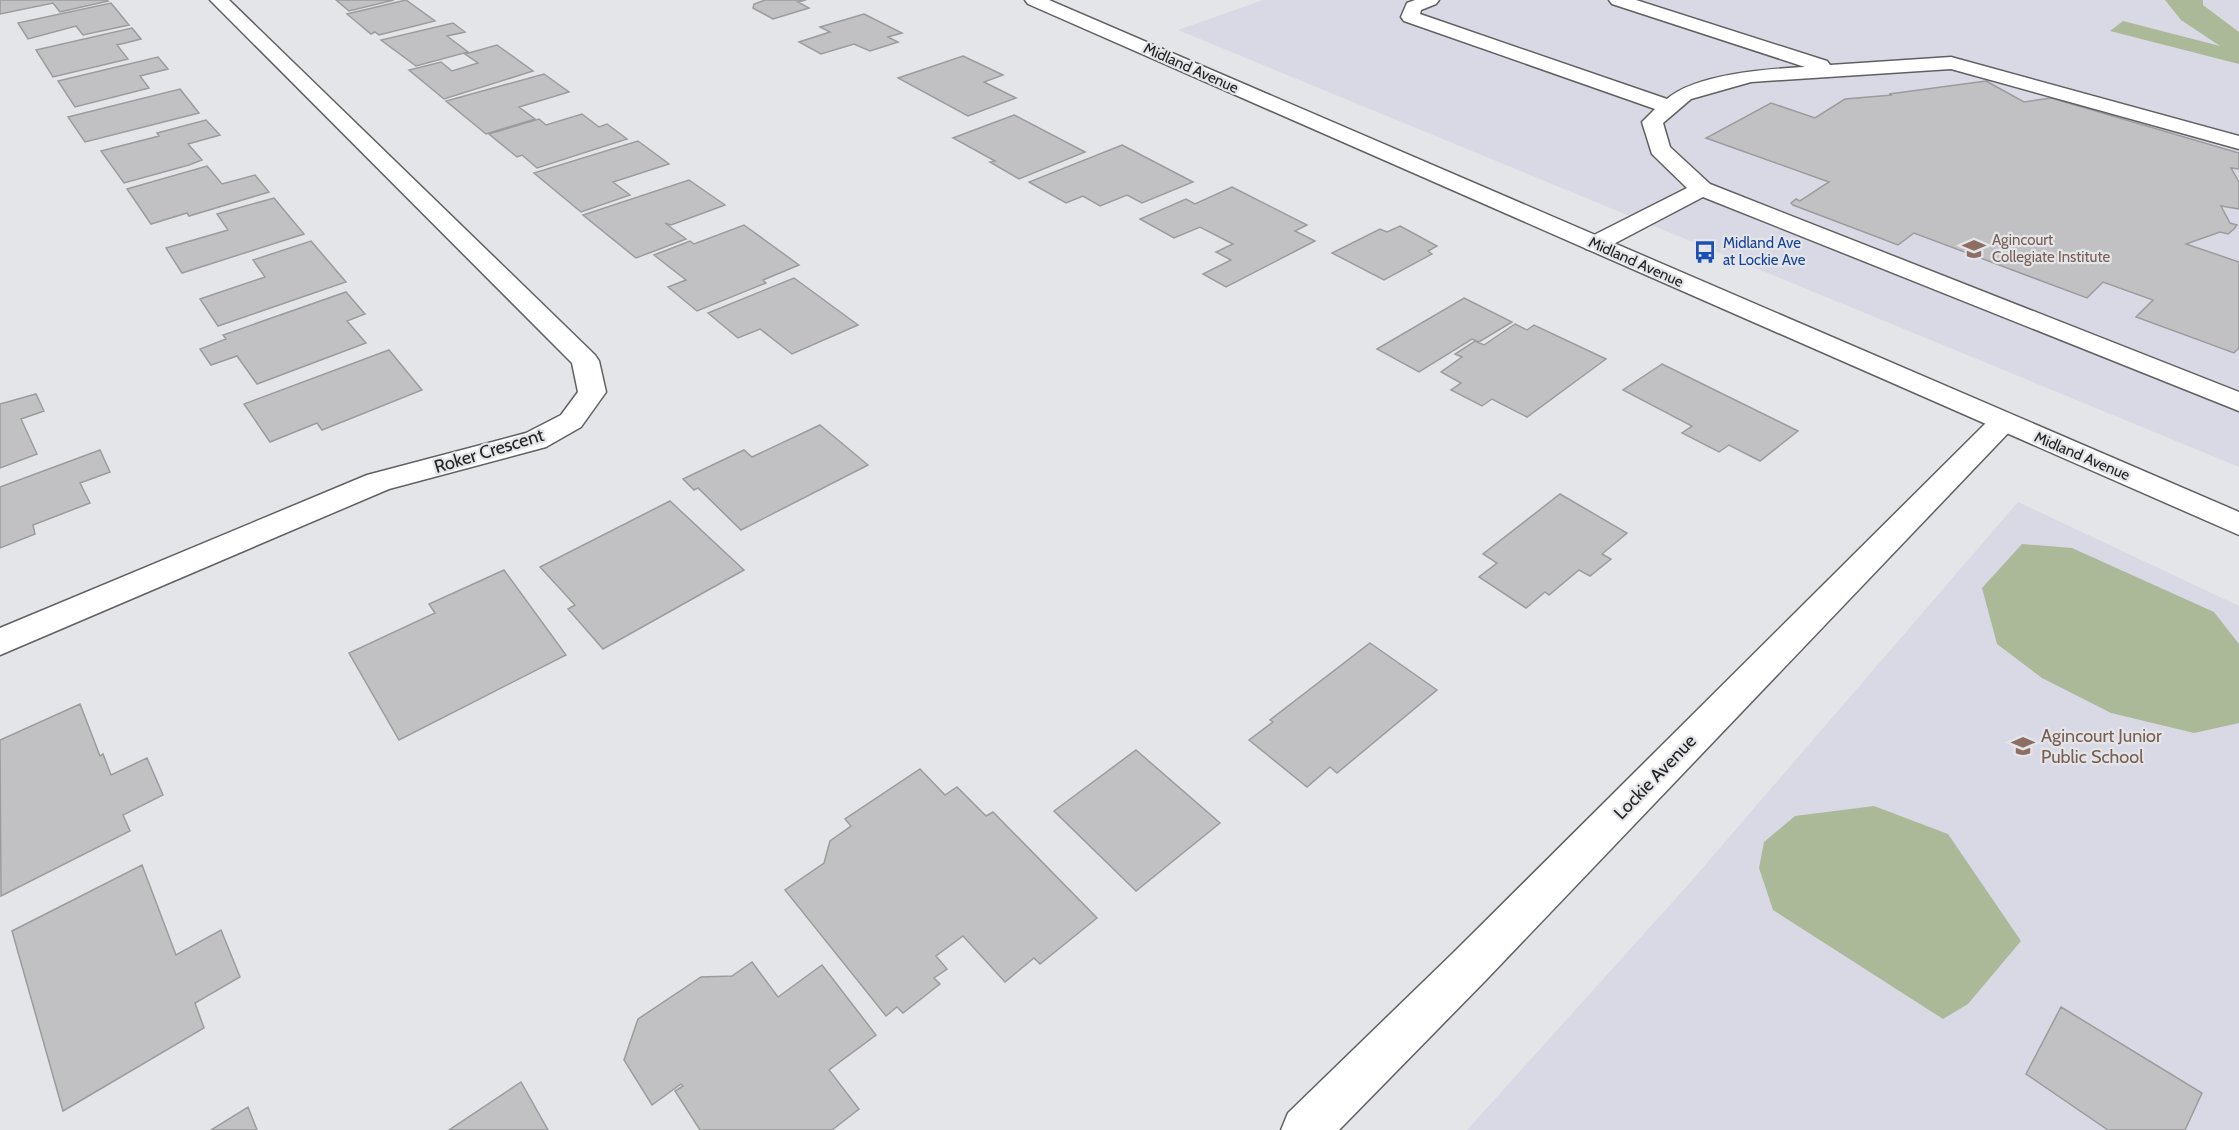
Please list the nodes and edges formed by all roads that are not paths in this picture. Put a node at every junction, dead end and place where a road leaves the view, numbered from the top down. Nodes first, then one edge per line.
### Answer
1 (219, 0) edge
2 (1034, 0) edge
3 (1430, 0) edge
4 (1618, 0) edge
5 (1836, 70) junction
6 (1670, 107) junction
7 (2239, 143) edge
8 (1702, 189) junction
9 (1595, 244) junction
10 (2239, 402) edge
11 (2003, 422) junction
12 (2239, 524) edge
13 (0, 642) edge
14 (1305, 1130) edge

1 - 13 street, Roker Crescent
2 - 9 street, Midland Avenue
3 - 6 street
4 - 5 street
5 - 6 street
5 - 7 street
6 - 8 street
8 - 9 street
8 - 10 street
9 - 11 street, Midland Avenue
11 - 12 street, Midland Avenue
11 - 14 street, Lockie Avenue

